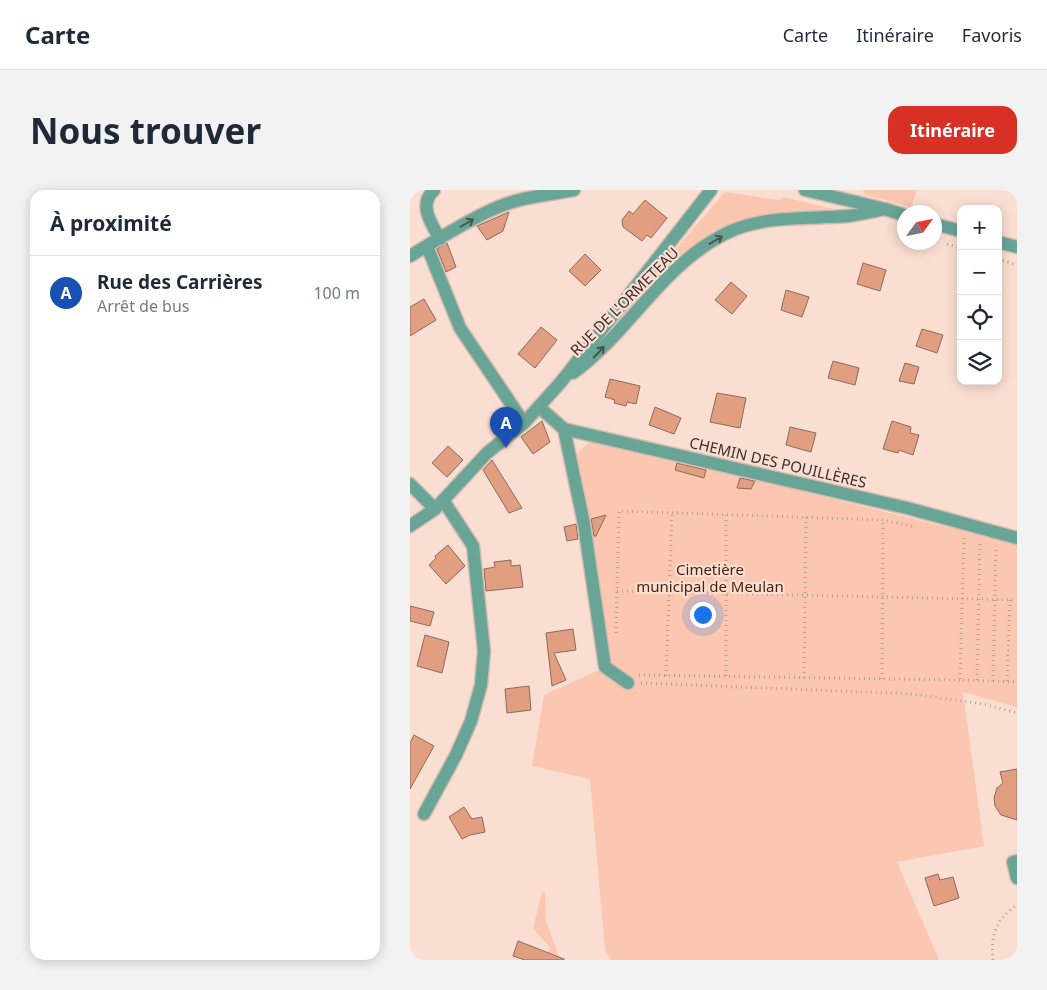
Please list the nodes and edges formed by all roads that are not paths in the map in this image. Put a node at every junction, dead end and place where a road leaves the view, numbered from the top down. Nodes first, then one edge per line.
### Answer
1 (434, 190) edge
2 (574, 190) edge
3 (711, 190) edge
4 (804, 190) edge
5 (885, 209) junction
6 (897, 213) edge
7 (942, 226) edge
8 (957, 230) edge
9 (440, 239) junction
10 (1002, 243) edge
11 (427, 246) junction
12 (1017, 248) edge
13 (410, 256) edge
14 (561, 382) junction
15 (539, 407) junction
16 (524, 423) junction
17 (564, 429) junction
18 (410, 484) edge
19 (439, 504) junction
20 (410, 526) edge
21 (1017, 538) edge
22 (632, 679) road end
23 (424, 814) dead end
24 (1017, 861) edge
25 (1017, 878) edge

1 - 9 street
9 -> 2 street
3 - 14 street
4 - 5 street
5 - 6 street
14 -> 5 street, RUE DE L'ORMETEAU
7 - 8 street
9 - 11 street
10 - 12 street
11 - 13 street
11 - 16 street
14 - 15 street
15 - 16 street
15 - 17 street, CHEMIN DES POUILLÈRES
16 - 19 street
17 - 21 street, CHEMIN DES POUILLÈRES
17 - 22 street
18 - 19 street
19 - 20 street
19 - 23 street
24 - 25 street

